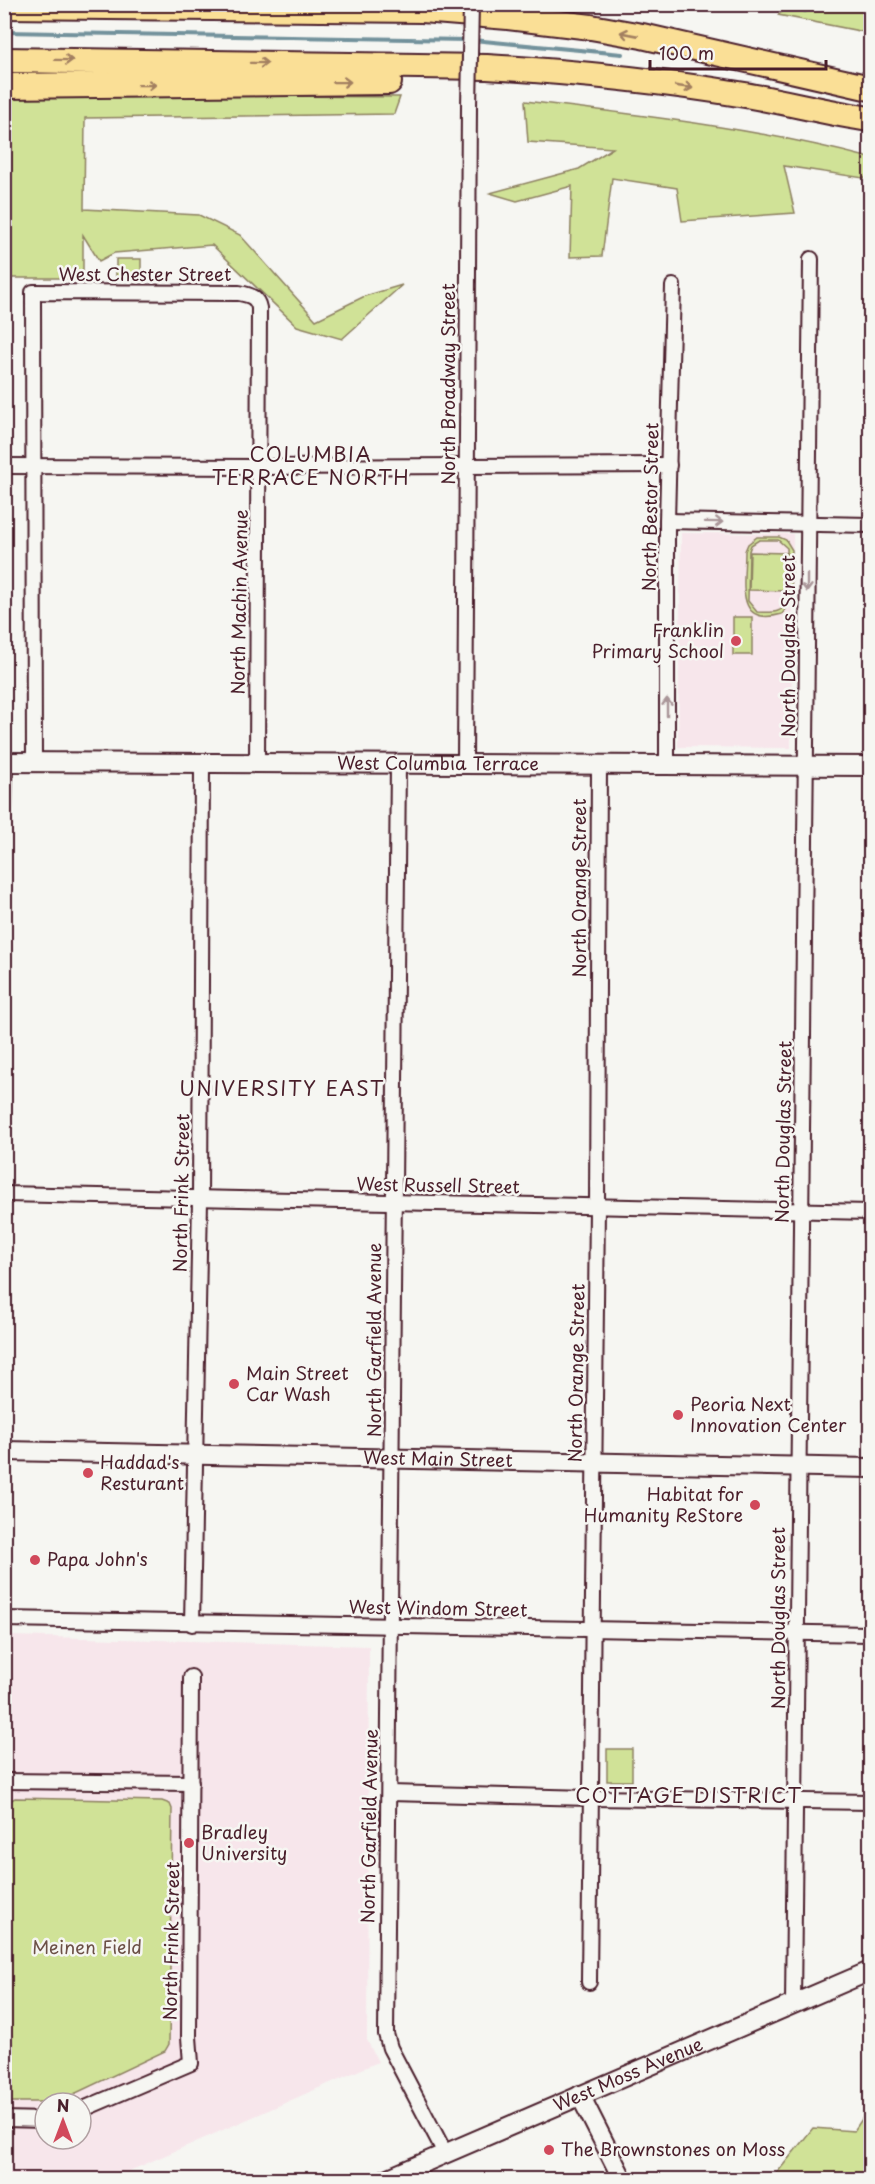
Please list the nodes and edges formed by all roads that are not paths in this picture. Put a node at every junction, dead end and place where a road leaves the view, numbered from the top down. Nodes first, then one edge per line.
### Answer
1 (471, 4) edge
2 (4, 6) edge
3 (294, 6) edge
4 (5, 60) edge
5 (583, 74) junction
6 (4, 86) edge
7 (870, 88) edge
8 (870, 119) edge
9 (811, 259) dead end
10 (673, 286) dead end
11 (255, 299) joint
12 (33, 465) junction
13 (669, 465) junction
14 (4, 466) edge
15 (467, 466) junction
16 (259, 467) junction
17 (668, 521) junction
18 (807, 524) junction
19 (870, 525) edge
20 (5, 762) edge
21 (34, 763) junction
22 (202, 763) junction
23 (256, 763) junction
24 (398, 764) junction
25 (465, 764) junction
26 (599, 765) junction
27 (667, 765) junction
28 (806, 766) junction
29 (870, 766) edge
30 (4, 811) edge
31 (4, 1194) edge
32 (200, 1200) junction
33 (394, 1203) junction
34 (597, 1207) junction
35 (802, 1211) junction
36 (870, 1212) edge
37 (4, 1451) edge
38 (195, 1454) junction
39 (392, 1458) junction
40 (594, 1462) junction
41 (798, 1467) junction
42 (870, 1468) edge
43 (4, 1619) edge
44 (192, 1624) junction
45 (390, 1626) junction
46 (591, 1629) junction
47 (798, 1634) junction
48 (870, 1634) edge
49 (191, 1677) dead end
50 (4, 1781) edge
51 (191, 1783) junction
52 (389, 1793) junction
53 (591, 1798) junction
54 (795, 1801) junction
55 (870, 1802) edge
56 (870, 1971) edge
57 (589, 1982) dead end
58 (793, 2004) junction
59 (580, 2095) junction
60 (93, 2105) edge
61 (4, 2119) edge
62 (33, 2120) edge
63 (445, 2153) junction
64 (384, 2180) edge
65 (623, 2180) edge

1 - 15 street, North Broadway Street, bridge
2 - 3 highway
7 -> 3 highway
4 -> 5 highway
6 -> 5 highway
5 -> 8 highway
9 - 18 street, North Douglas Street
10 - 13 street, North Bestor Street
11 - 12 street, West Chester Street
11 - 16 street, North Machin Avenue
12 - 14 street
12 - 16 street
12 - 21 street
13 - 15 street
13 - 17 street, North Bestor Street
15 - 16 street
15 - 25 street, North Broadway Street
16 - 23 street, North Machin Avenue
17 -> 18 street
27 -> 17 street, North Bestor Street
18 - 19 street
18 -> 28 street, North Douglas Street
20 - 21 street, West Columbia Terrace
20 - 30 street
21 - 22 street, West Columbia Terrace
22 - 23 street, West Columbia Terrace
22 - 32 street, North Frink Street
23 - 24 street, West Columbia Terrace
24 - 25 street, West Columbia Terrace
24 - 33 street, North Garfield Avenue
25 - 26 street, West Columbia Terrace
26 - 27 street, West Columbia Terrace
26 - 34 street, North Orange Street
27 - 28 street, West Columbia Terrace
28 - 29 street, West Columbia Terrace
28 - 35 street, North Douglas Street
31 - 32 street, West Russell Street
32 - 33 street, West Russell Street
32 - 38 street, North Frink Street
33 - 34 street, West Russell Street
33 - 39 street, North Garfield Avenue
34 - 35 street, West Russell Street
34 - 40 street, North Orange Street
35 - 36 street, West Russell Street
35 - 41 street, North Douglas Street
37 - 38 street, West Main Street
38 - 39 street, West Main Street
38 - 44 street, North Frink Street
39 - 40 street, West Main Street
39 - 45 street, North Garfield Avenue
40 - 41 street, West Main Street
40 - 46 street, North Orange Street
41 - 42 street, West Main Street
41 - 47 street, North Douglas Street
43 - 44 street, West Windom Street
44 - 45 street, West Windom Street
45 - 46 street, West Windom Street
45 - 52 street, North Garfield Avenue
46 - 47 street, West Windom Street
46 - 53 street, North Orange Street
47 - 48 street, West Windom Street
47 - 54 street, North Douglas Street
49 - 51 street, North Frink Street
50 - 51 street
51 - 60 street, North Frink Street
52 - 53 street
52 - 63 street, North Garfield Avenue
53 - 54 street
53 - 57 street, North Orange Street
54 - 55 street
54 - 58 street, North Douglas Street
56 - 58 street, West Moss Avenue
58 - 59 street, West Moss Avenue
59 - 63 street, West Moss Avenue
59 - 65 street
61 - 62 street
63 - 64 street, West Moss Avenue

